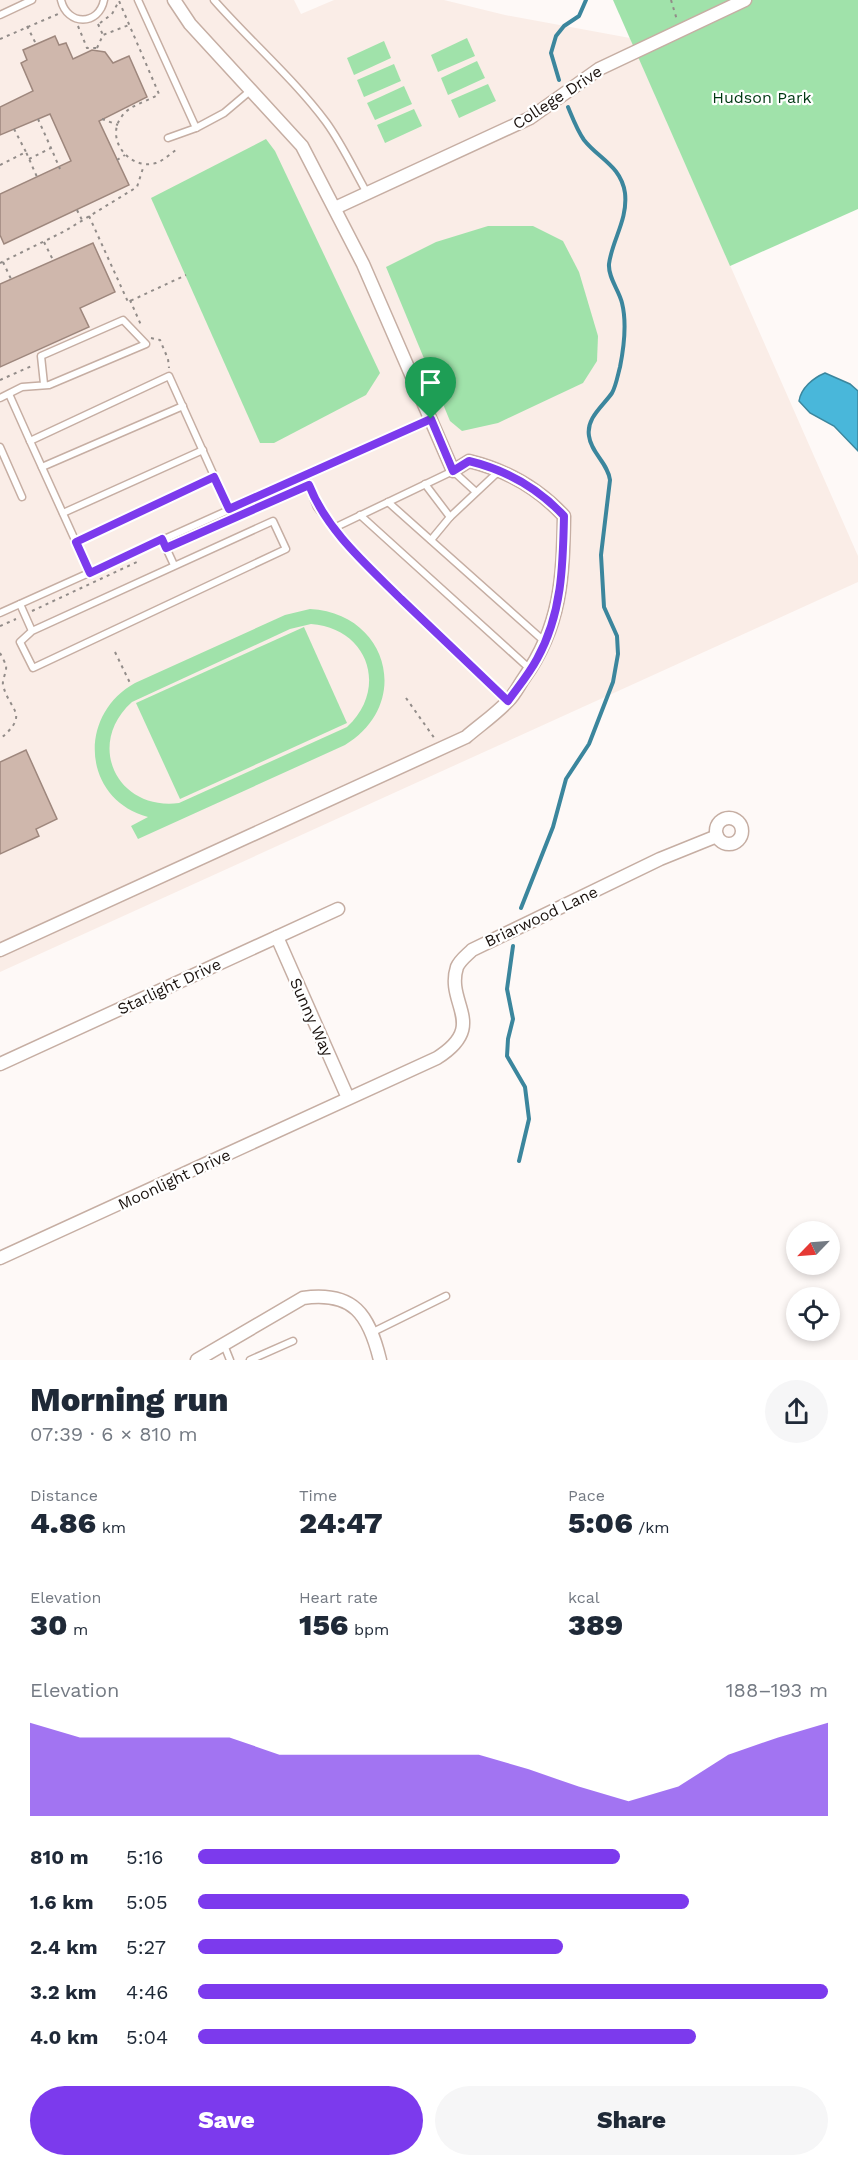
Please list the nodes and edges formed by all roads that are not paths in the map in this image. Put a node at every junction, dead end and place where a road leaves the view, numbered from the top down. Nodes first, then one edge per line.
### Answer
1 (32, 0) edge
2 (61, 0) edge
3 (104, 0) edge
4 (138, 0) edge
5 (214, 0) edge
6 (745, 0) edge
7 (177, 1) edge
8 (0, 15) edge
9 (250, 91) junction
10 (196, 128) junction
11 (168, 138) dead end
12 (368, 193) junction
13 (335, 208) junction
14 (44, 384) junction
15 (9, 394) junction
16 (0, 398) edge
17 (183, 406) junction
18 (431, 419) junction
19 (30, 441) junction
20 (0, 447) edge
21 (202, 450) junction
22 (42, 467) junction
23 (453, 471) junction
24 (499, 471) junction
25 (304, 475) junction
26 (214, 477) junction
27 (425, 484) junction
28 (476, 492) junction
29 (22, 497) dead end
30 (388, 502) junction
31 (229, 509) junction
32 (63, 513) junction
33 (360, 515) junction
34 (450, 517) junction
35 (334, 528) junction
36 (162, 539) junction
37 (431, 540) junction
38 (76, 542) junction
39 (174, 565) junction
40 (90, 573) junction
41 (20, 604) junction
42 (0, 613) edge
43 (32, 631) junction
44 (545, 642) junction
45 (530, 669) junction
46 (508, 701) junction
47 (717, 836) dead end
48 (338, 909) dead end
49 (277, 937) junction
50 (0, 950) edge
51 (0, 1064) edge
52 (348, 1098) junction
53 (0, 1258) edge
54 (446, 1296) dead end
55 (374, 1332) junction
56 (293, 1341) dead end
57 (223, 1344) junction
58 (197, 1360) edge
59 (230, 1360) edge
60 (250, 1360) edge
61 (380, 1360) edge

1 - 8 lane
2 - 3 lane
4 - 10 lane
5 - 12 lane
6 - 12 street, College Drive
7 - 9 street
9 - 10 lane
9 - 13 street
10 - 11 lane
12 - 13 street, College Drive
13 - 18 street
14 - 14 lane
14 - 15 lane
15 - 16 lane
15 - 19 lane
17 - 19 lane
17 - 21 lane
17 - 22 lane
18 - 23 street
18 - 25 lane
19 - 22 lane
20 - 29 lane
21 - 26 lane
21 - 32 lane
22 - 32 lane
23 - 24 street
23 - 27 lane
23 - 28 lane
24 - 28 lane
24 - 44 street
25 - 31 lane
25 - 35 lane
26 - 31 lane
26 - 38 lane
27 - 30 lane
27 - 34 lane
28 - 34 lane
30 - 33 lane
30 - 37 lane
31 - 36 lane
32 - 38 lane
33 - 35 lane
33 - 45 lane
34 - 37 lane
35 - 46 lane
36 - 39 lane
36 - 40 lane
37 - 44 lane
38 - 40 lane
39 - 43 lane
39 - 43 lane
40 - 41 lane
41 - 42 lane
41 - 43 lane
44 - 45 street
45 - 46 street
46 - 50 street
47 - 52 street, Briarwood Lane
48 - 49 street, Starlight Drive
49 - 51 street, Starlight Drive
49 - 52 street, Sunny Way
52 - 53 street, Moonlight Drive
54 - 55 lane
55 - 57 street
55 - 61 street
56 - 60 lane
57 - 58 street
57 - 59 lane

